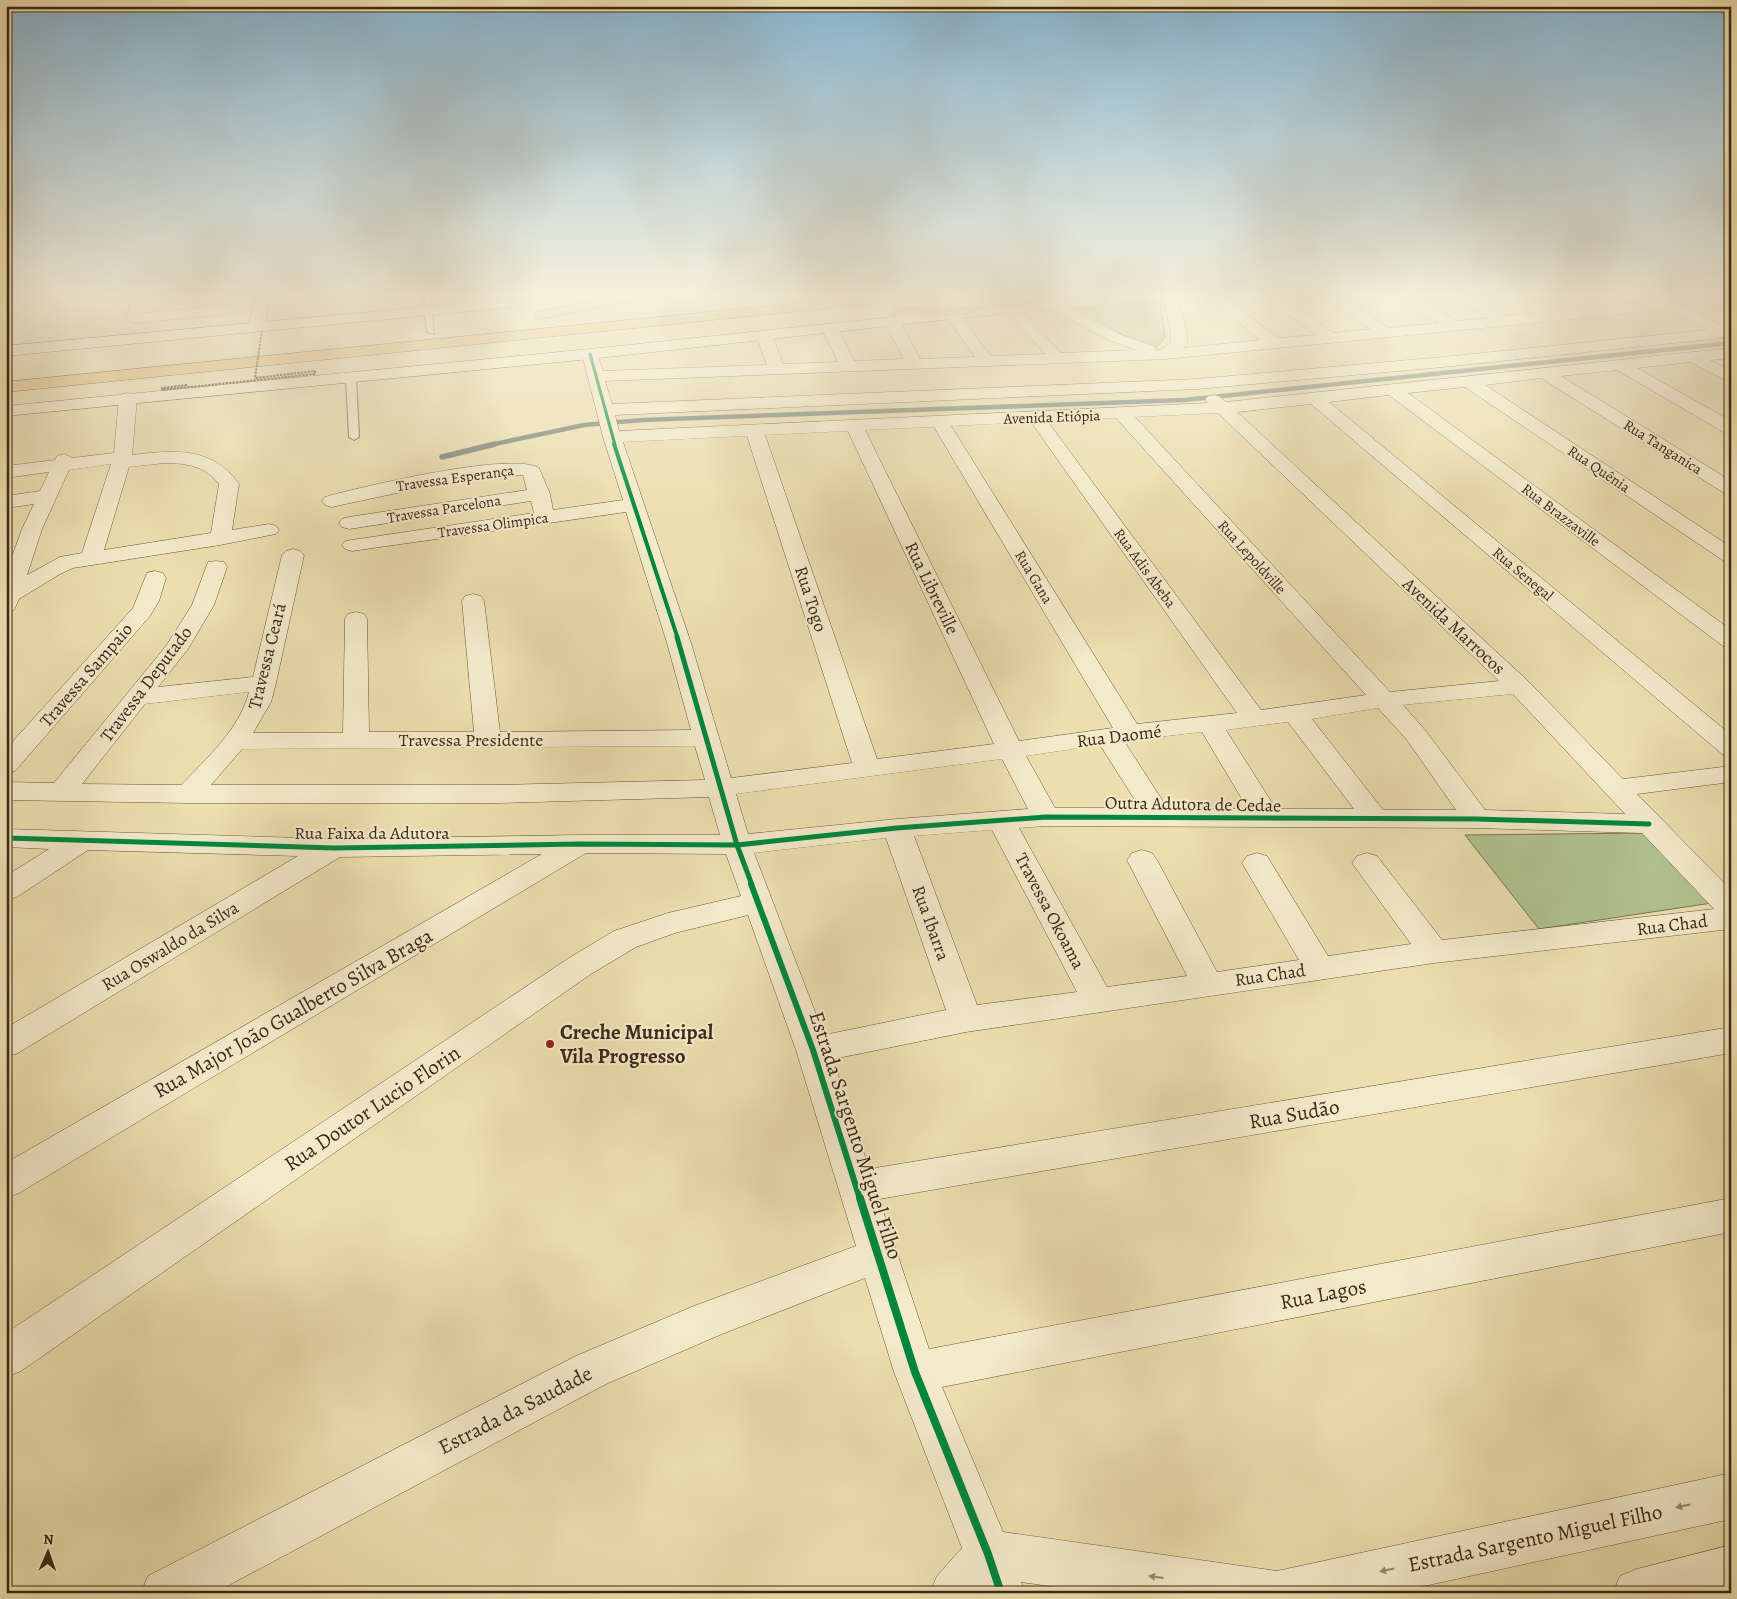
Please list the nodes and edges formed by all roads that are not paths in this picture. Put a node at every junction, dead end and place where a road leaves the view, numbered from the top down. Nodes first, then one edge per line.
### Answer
1 (71, 368) edge
2 (194, 368) edge
3 (448, 368) edge
4 (595, 368) edge
5 (699, 368) edge
6 (810, 368) edge
7 (913, 368) edge
8 (1180, 368) edge
9 (1404, 368) edge
10 (1595, 368) edge
11 (1625, 368) edge
12 (1711, 368) edge
13 (777, 369) joint
14 (699, 372) junction
15 (1544, 373) junction
16 (6, 374) edge
17 (598, 376) junction
18 (351, 377) junction
19 (1731, 378) edge
20 (1468, 381) junction
21 (6, 387) edge
22 (1392, 389) junction
23 (926, 396) junction
24 (1209, 396) junction
25 (128, 398) junction
26 (1316, 399) junction
27 (6, 411) edge
28 (1122, 414) junction
29 (1036, 417) junction
30 (939, 421) junction
31 (608, 423) junction
32 (854, 425) junction
33 (1731, 429) edge
34 (754, 430) junction
35 (354, 437) dead end
36 (122, 459) junction
37 (64, 462) junction
38 (6, 472) edge
39 (1731, 489) edge
40 (540, 494) junction
41 (48, 496) junction
42 (332, 500) dead end
43 (6, 502) edge
44 (633, 505) junction
45 (545, 517) junction
46 (349, 524) dead end
47 (269, 530) dead end
48 (220, 539) junction
49 (352, 545) dead end
50 (293, 555) dead end
51 (91, 557) junction
52 (1731, 557) edge
53 (13, 563) edge
54 (216, 568) dead end
55 (155, 578) dead end
56 (7, 600) edge
57 (474, 601) dead end
58 (356, 619) dead end
59 (1731, 641) edge
60 (264, 683) junction
61 (1519, 686) junction
62 (138, 697) junction
63 (1382, 700) junction
64 (1295, 714) junction
65 (1254, 719) junction
66 (1210, 725) junction
67 (1119, 735) junction
68 (706, 738) junction
69 (356, 740) junction
70 (488, 740) junction
71 (236, 741) junction
72 (1731, 748) edge
73 (1010, 750) junction
74 (6, 765) edge
75 (867, 768) junction
76 (1731, 774) edge
77 (720, 788) junction
78 (1617, 788) junction
79 (6, 791) edge
80 (61, 792) junction
81 (188, 794) junction
82 (1046, 817) junction
83 (1159, 817) junction
84 (1268, 819) junction
85 (1376, 819) junction
86 (1477, 819) junction
87 (1001, 820) junction
88 (1649, 824) junction
89 (897, 828) junction
90 (6, 838) edge
91 (83, 840) junction
92 (580, 844) junction
93 (737, 845) junction
94 (334, 848) junction
95 (1142, 860) dead end
96 (1257, 863) dead end
97 (1368, 863) dead end
98 (6, 890) edge
99 (758, 902) junction
100 (1731, 910) edge
101 (1731, 918) edge
102 (1434, 952) junction
103 (1320, 969) junction
104 (1207, 984) junction
105 (1098, 1001) junction
106 (966, 1018) junction
107 (1731, 1040) edge
108 (6, 1044) edge
109 (813, 1050) junction
110 (6, 1182) edge
111 (857, 1187) junction
112 (1731, 1215) edge
113 (879, 1255) junction
114 (6, 1357) edge
115 (915, 1372) junction
116 (1731, 1496) edge
117 (1731, 1570) edge
118 (995, 1573) edge
119 (165, 1593) edge
120 (954, 1593) edge
121 (1273, 1593) edge
122 (1281, 1593) edge
123 (1637, 1593) edge

1 - 16 highway
2 - 21 highway
3 - 18 street
4 - 17 street, Estrada Sargento Miguel Filho
5 - 14 street
6 - 13 street
7 - 23 street
8 - 24 street, Avenida Marrocos
9 - 24 street, Avenida Etiópia
10 - 15 street, Avenida Etiópia
11 - 33 street
12 - 19 street
13 - 14 street
14 - 17 street
15 - 20 street, Avenida Etiópia
15 - 39 street, Rua Tanganica
17 - 31 street, Estrada Sargento Miguel Filho
18 - 25 street
18 - 35 lane
20 - 22 street, Avenida Etiópia
20 - 52 street, Rua Quênia
22 - 26 street, Avenida Etiópia
22 - 59 street, Rua Brazzaville
23 - 24 street, Avenida Etiópia
23 - 31 street, Avenida Etiópia
24 - 26 street, Avenida Etiópia
24 - 28 street, Avenida Etiópia
24 - 61 street, Avenida Marrocos
25 - 27 street
25 - 36 street
26 - 72 street, Rua Senegal
28 - 29 street, Avenida Etiópia
28 - 63 street, Rua Lepoldville
29 - 30 street, Avenida Etiópia
29 - 65 street, Rua Adis Abeba
30 - 32 street, Avenida Etiópia
30 - 67 street, Rua Gana
31 - 34 street, Avenida Etiópia
31 - 44 street, Estrada Sargento Miguel Filho
32 - 34 street, Avenida Etiópia
32 - 73 street, Rua Libreville
34 - 75 street, Rua Togo
36 - 37 street
36 - 48 street
36 - 51 street
37 - 38 street
37 - 41 street
40 - 42 street, Travessa Esperança
40 - 45 street, Travessa Esperança
40 - 46 street, Travessa Parcelona
41 - 43 street
41 - 53 street
44 - 45 street, Travessa Olimpica
44 - 68 street, Estrada Sargento Miguel Filho
45 - 49 street, Travessa Olimpica
47 - 48 street
48 - 51 street
50 - 60 street, Travessa Ceará
51 - 56 street
53 - 56 street
54 - 62 street, Travessa Deputado
55 - 74 street, Travessa Sampaio
57 - 70 street
58 - 69 street
60 - 62 street
60 - 71 street, Travessa Ceará
61 - 63 street, Rua Daomé
61 - 78 street, Avenida Marrocos
62 - 80 street, Travessa Deputado
63 - 64 street, Rua Daomé
63 - 86 street, Rua Lepoldville
64 - 65 street, Rua Daomé
64 - 85 street
65 - 66 street, Rua Daomé
66 - 67 street, Rua Daomé
66 - 84 street
67 - 73 street, Rua Daomé
67 - 83 street, Rua Gana
68 - 70 street, Travessa Presidente
68 - 77 street, Estrada Sargento Miguel Filho
69 - 70 street, Travessa Presidente
69 - 71 street, Travessa Presidente
71 - 81 street, Travessa Ceará
73 - 75 street, Rua Daomé
73 - 82 street, Rua Libreville
75 - 77 street, Rua Daomé
76 - 78 street
77 - 81 street
77 - 93 street, Estrada Sargento Miguel Filho
78 - 88 street, Avenida Marrocos
79 - 80 street
80 - 81 street
82 - 83 street, Outra Adutora de Cedae
82 - 87 street, Outra Adutora de Cedae
83 - 84 street, Outra Adutora de Cedae
84 - 85 street, Outra Adutora de Cedae
85 - 86 street, Outra Adutora de Cedae
86 - 88 street, Outra Adutora de Cedae
87 - 89 street, Outra Adutora de Cedae
87 - 105 street, Travessa Okoama
88 - 100 street, Avenida Marrocos
89 - 93 street, Outra Adutora de Cedae
89 - 106 street, Rua Ibarra
90 - 91 street, Rua Faixa da Adutora
91 - 94 street, Rua Faixa da Adutora
91 - 98 street
92 - 93 street, Rua Faixa da Adutora
92 - 94 street, Rua Faixa da Adutora
92 - 110 street, Rua Major João Gualberto Silva Braga
93 - 99 street, Estrada Sargento Miguel Filho
94 - 108 street, Rua Oswaldo da Silva
95 - 104 street
96 - 103 street
97 - 102 street
99 - 109 street, Estrada Sargento Miguel Filho
99 - 114 street, Rua Doutor Lucio Florin
101 - 102 street, Rua Chad
102 - 103 street, Rua Chad
103 - 104 street, Rua Chad
104 - 105 street, Rua Chad
105 - 106 street, Rua Chad
106 - 109 street, Rua Chad
107 - 111 street, Rua Sudão
109 - 111 street, Estrada Sargento Miguel Filho
111 - 113 street, Estrada Sargento Miguel Filho
112 - 115 street, Rua Lagos
113 - 115 street, Estrada Sargento Miguel Filho
113 - 119 street, Estrada da Saudade
115 - 118 street, Estrada Sargento Miguel Filho
116 -> 122 street, Estrada Sargento Miguel Filho
117 - 123 street
118 - 120 street
121 -> 118 street

